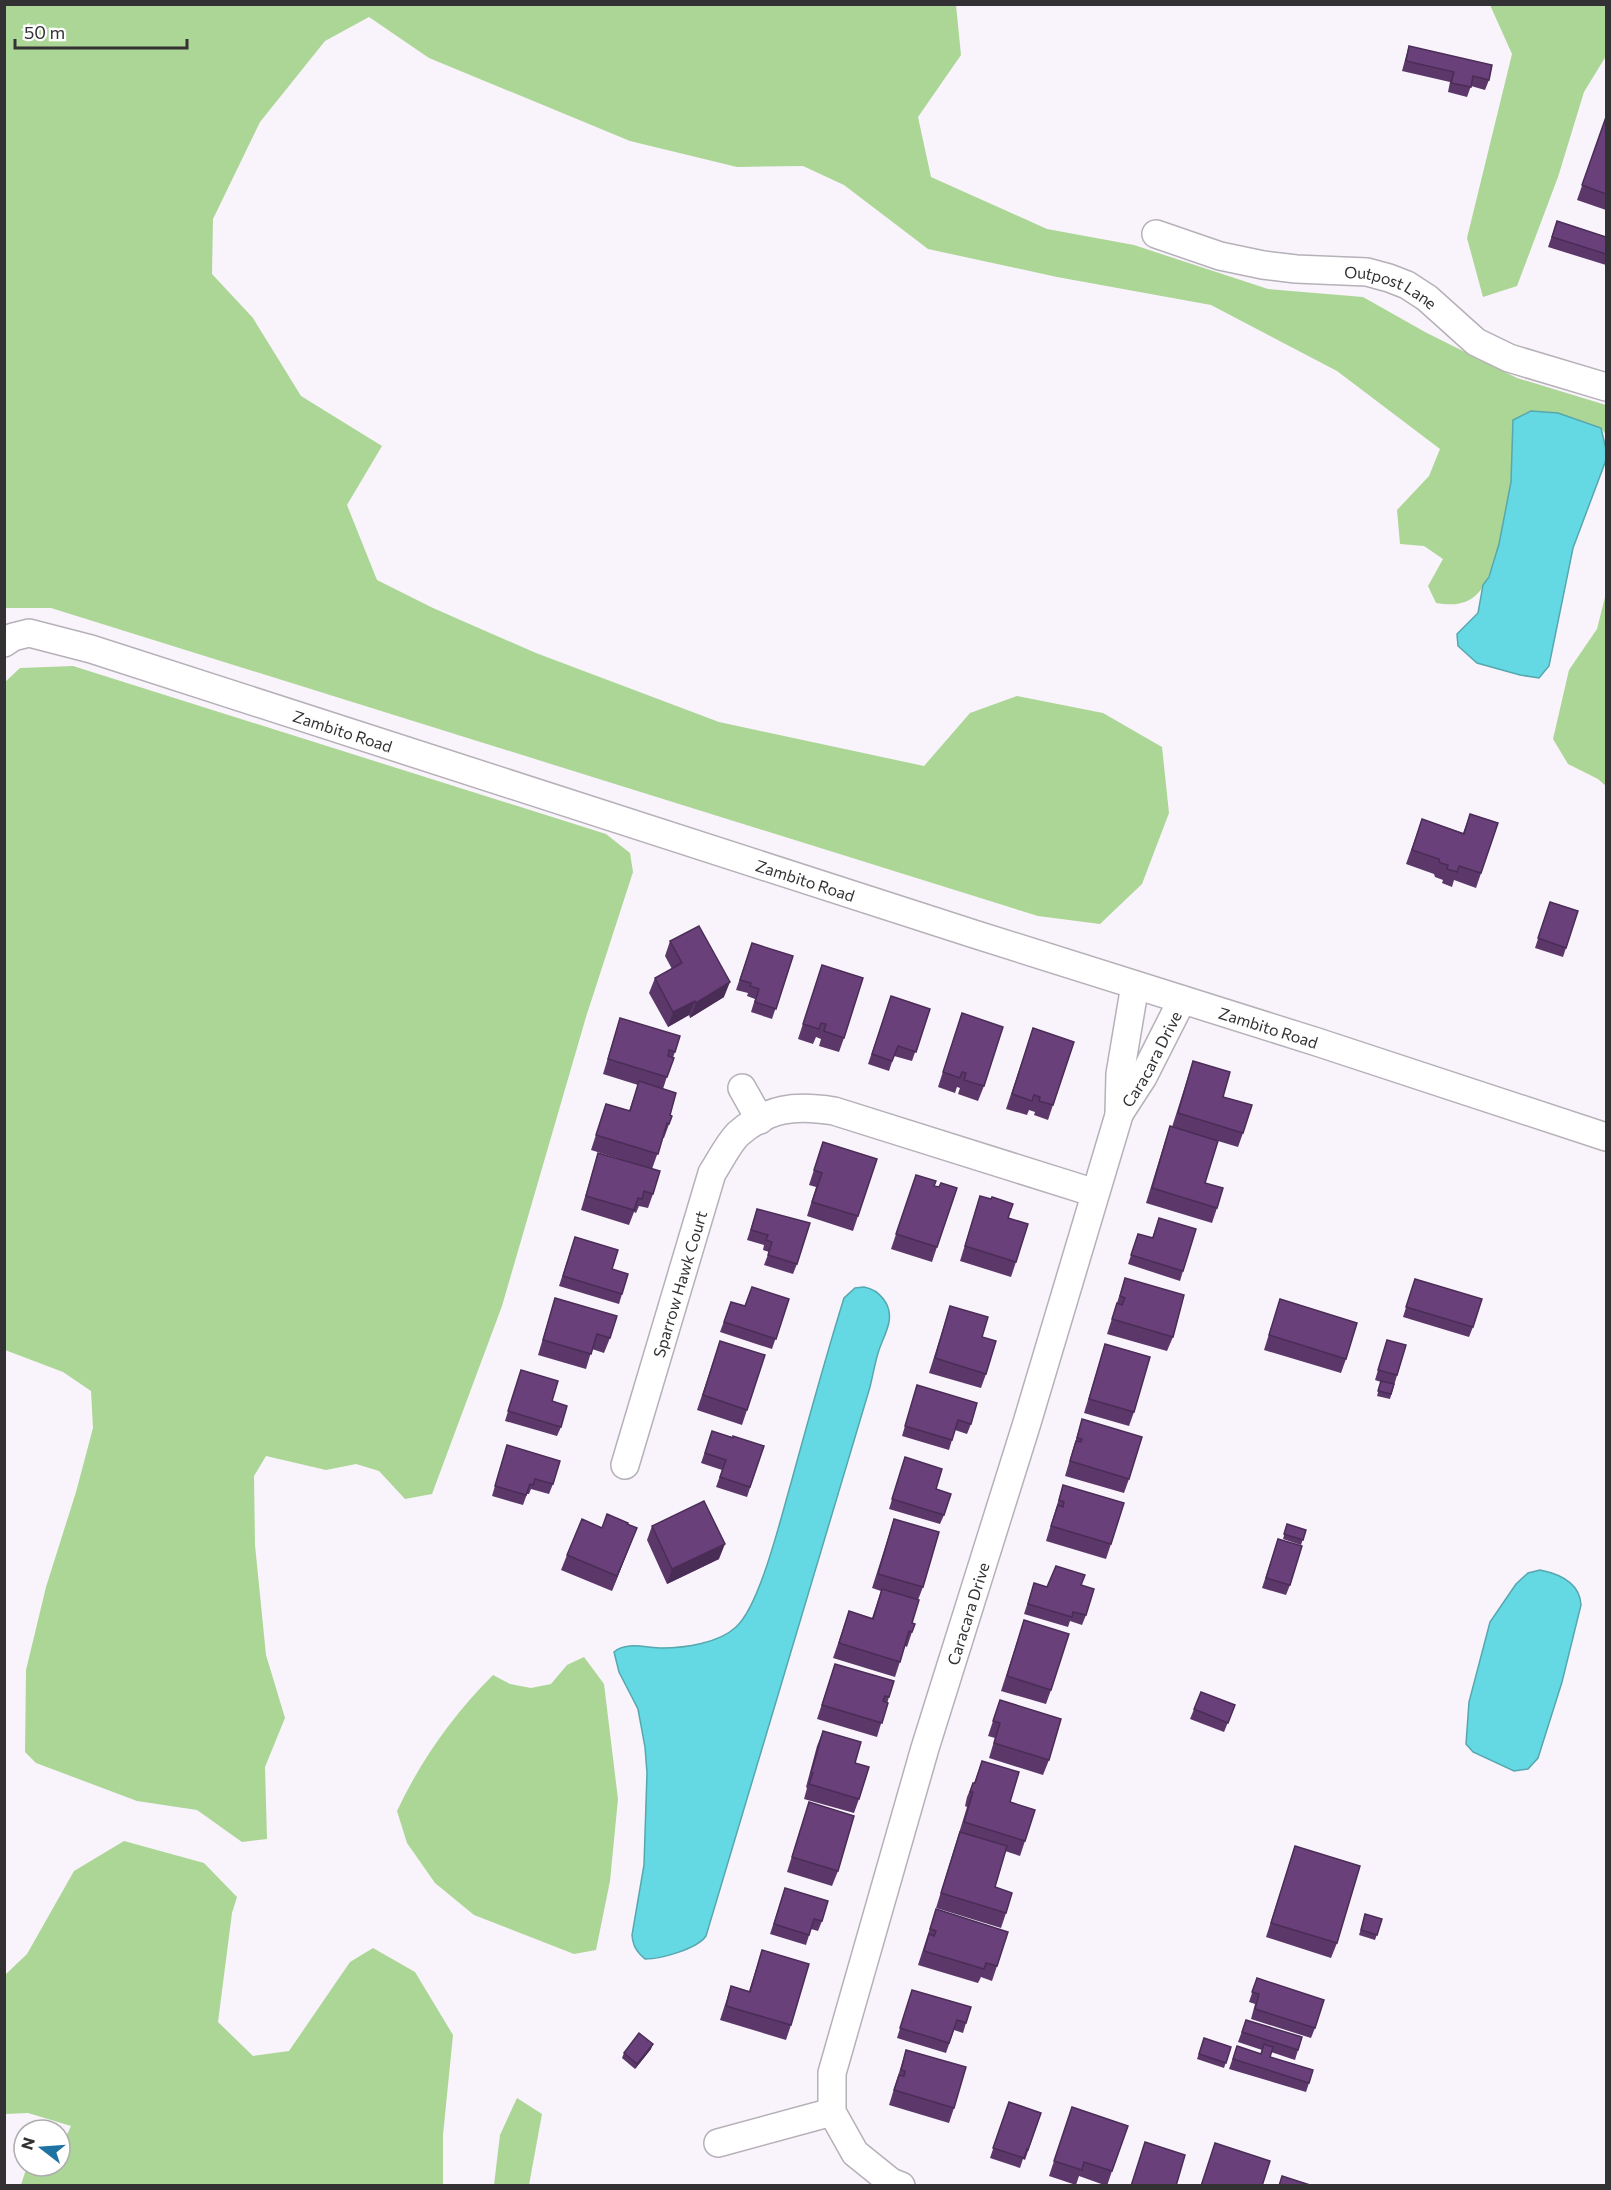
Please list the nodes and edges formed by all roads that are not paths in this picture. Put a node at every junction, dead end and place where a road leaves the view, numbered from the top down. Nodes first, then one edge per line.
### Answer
1 (1156, 234) dead end
2 (1606, 387) edge
3 (4, 643) edge
4 (1135, 985) junction
5 (1182, 1000) junction
6 (742, 1088) dead end
7 (1119, 1115) junction
8 (760, 1120) junction
9 (1606, 1137) edge
10 (1095, 1193) junction
11 (625, 1465) dead end
12 (832, 2112) junction
13 (718, 2143) dead end
14 (901, 2186) edge

1 - 2 street, Outpost Lane
3 - 4 street, Zambito Road
4 - 5 street, Zambito Road
4 - 7 street, Caracara Drive
5 - 7 street, Caracara Drive
5 - 9 street, Zambito Road
6 - 8 street
7 - 10 street, Caracara Drive
8 - 10 street, Sparrow Hawk Court
8 - 11 street, Sparrow Hawk Court
10 - 12 street, Caracara Drive
12 - 13 street
12 - 14 street, Caracara Drive

